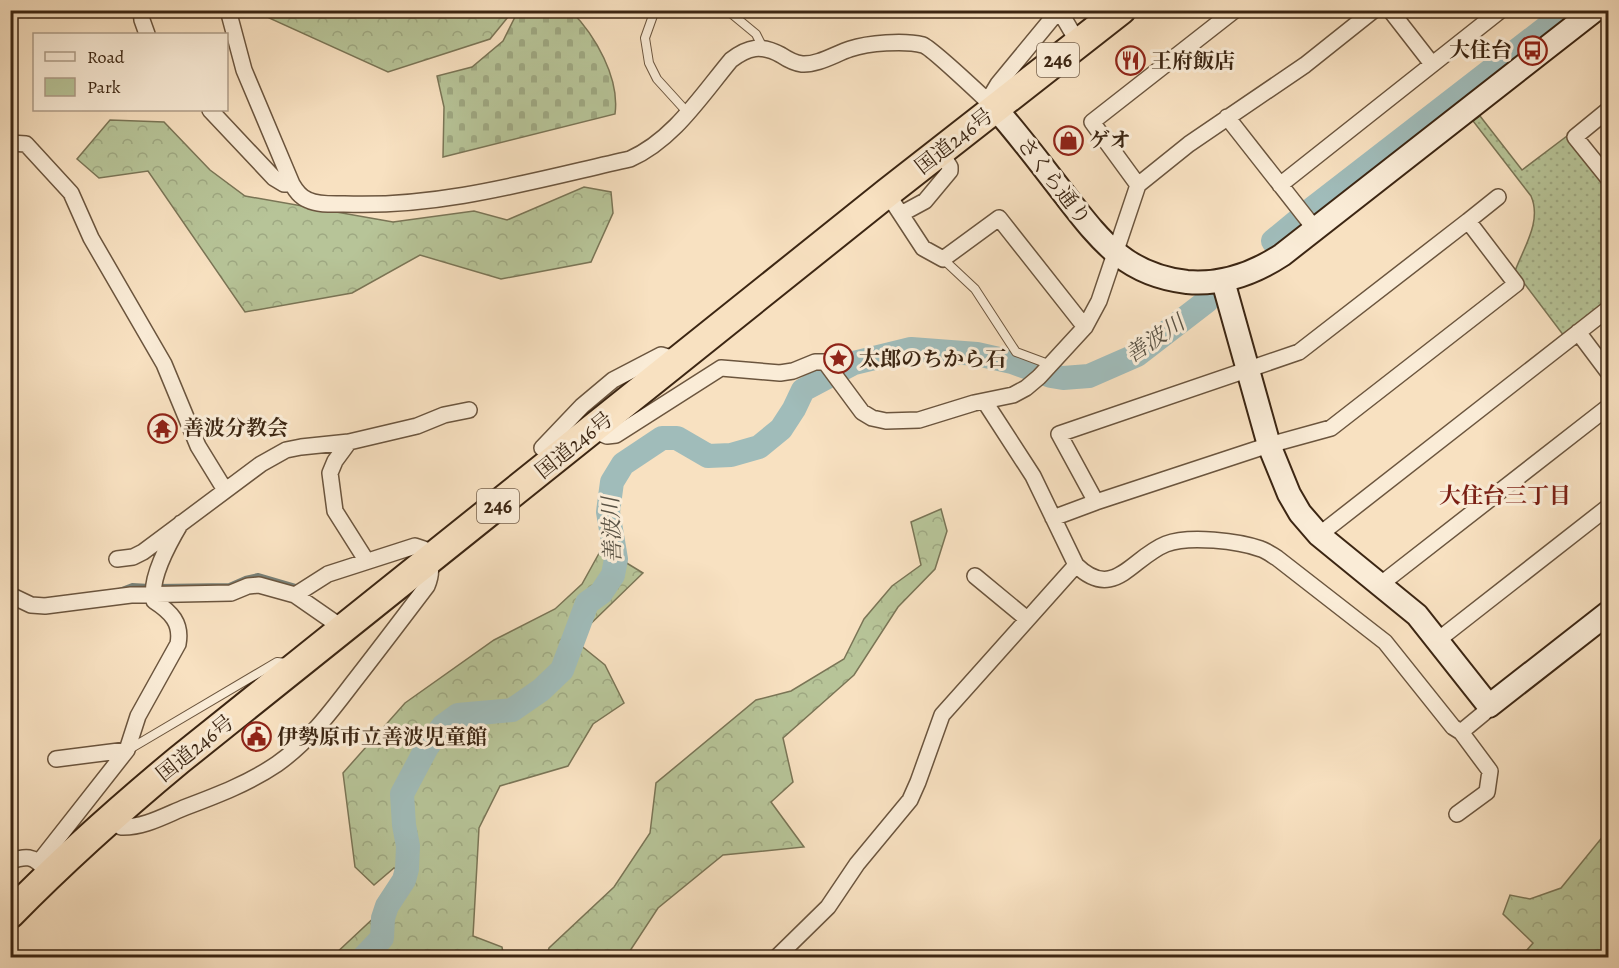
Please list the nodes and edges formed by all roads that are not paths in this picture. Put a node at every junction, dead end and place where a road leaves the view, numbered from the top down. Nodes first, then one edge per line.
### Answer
1 (141, 10) edge
2 (228, 10) edge
3 (655, 10) edge
4 (727, 10) edge
5 (1059, 10) edge
6 (1121, 10) edge
7 (1234, 10) edge
8 (1374, 10) edge
9 (1390, 10) edge
10 (1501, 10) edge
11 (1595, 10) edge
12 (147, 33) edge
13 (1079, 44) junction
14 (763, 48) junction
15 (1432, 64) junction
16 (994, 101) junction
17 (1608, 110) edge
18 (211, 111) edge
19 (687, 112) junction
20 (1227, 117) junction
21 (10, 143) edge
22 (1608, 178) edge
23 (292, 184) junction
24 (1138, 185) junction
25 (1280, 185) junction
26 (1498, 197) dead end
27 (894, 204) junction
28 (1468, 221) junction
29 (1315, 229) junction
30 (1115, 252) junction
31 (943, 259) junction
32 (1223, 281) junction
33 (1608, 309) edge
34 (1085, 327) junction
35 (1578, 332) junction
36 (678, 360) junction
37 (1247, 369) junction
38 (1046, 370) junction
39 (1608, 372) edge
40 (985, 402) junction
41 (1608, 407) edge
42 (469, 410) dead end
43 (593, 430) junction
44 (350, 442) junction
45 (1269, 446) junction
46 (542, 448) dead end
47 (225, 490) junction
48 (1096, 502) junction
49 (1608, 507) edge
50 (1053, 519) junction
51 (181, 523) junction
52 (1319, 535) junction
53 (117, 559) dead end
54 (366, 560) junction
55 (430, 560) junction
56 (1076, 565) junction
57 (975, 576) dead end
58 (1381, 584) junction
59 (10, 595) edge
60 (153, 595) junction
61 (295, 595) junction
62 (1608, 613) edge
63 (1027, 619) junction
64 (344, 629) junction
65 (1438, 640) junction
66 (291, 670) junction
67 (1489, 706) junction
68 (1461, 732) junction
69 (127, 750) junction
70 (56, 759) dead end
71 (1457, 814) dead end
72 (112, 816) junction
73 (10, 861) edge
74 (44, 868) junction
75 (10, 914) edge
76 (776, 957) edge

1 - 12 street
2 - 23 street
3 - 19 lane
4 - 14 lane
5 - 13 street
5 - 16 street
6 - 13 highway, 国道246号 / 246
7 - 24 street
8 - 20 street
9 - 15 street
10 - 15 street
11 - 29 street, さくら通り
13 - 16 highway, 国道246号 / 246
14 - 16 street
14 - 19 street
15 - 25 street
16 - 27 highway, 国道246号 / 246
16 - 30 street, さくら通り
17 - 22 street
18 - 23 street
19 - 23 street
20 - 24 street
20 - 25 street
21 - 47 street
24 - 30 street
25 - 29 street
26 - 28 street
27 - 31 street
27 - 36 highway, 国道246号 / 246
28 - 37 street
28 - 45 street
29 - 32 street, さくら通り
30 - 32 street, さくら通り
30 - 34 street
31 - 34 street
31 - 38 lane
32 - 37 street
33 - 35 street
34 - 38 street
35 - 39 street
35 - 52 street
36 - 43 highway, 国道246号 / 246
36 - 46 street
37 - 45 street
37 - 48 street
38 - 40 street
40 - 43 street
40 - 50 street
41 - 58 street
42 - 44 street
43 - 55 highway, 国道246号 / 246
44 - 47 street
44 - 54 street
45 - 48 street
45 - 52 street
47 - 51 street
48 - 50 street
49 - 65 street
50 - 56 street
51 - 53 street
51 - 60 street
52 - 58 street
54 - 55 street
54 - 61 street
55 - 64 highway, 国道246号 / 246
55 - 72 street
56 - 63 street
56 - 68 street
57 - 63 street
58 - 65 street
59 - 60 street
60 - 61 street
60 - 69 street
61 - 64 street
62 - 67 street
63 - 76 street
64 - 66 highway, 国道246号 / 246
65 - 67 street
66 - 69 lane
66 - 72 highway, 国道246号 / 246
67 - 68 street
68 - 71 street
69 - 70 street
69 - 74 street
72 - 74 highway, 国道246号 / 246
73 - 74 street
74 - 75 highway, 国道246号 / 246

